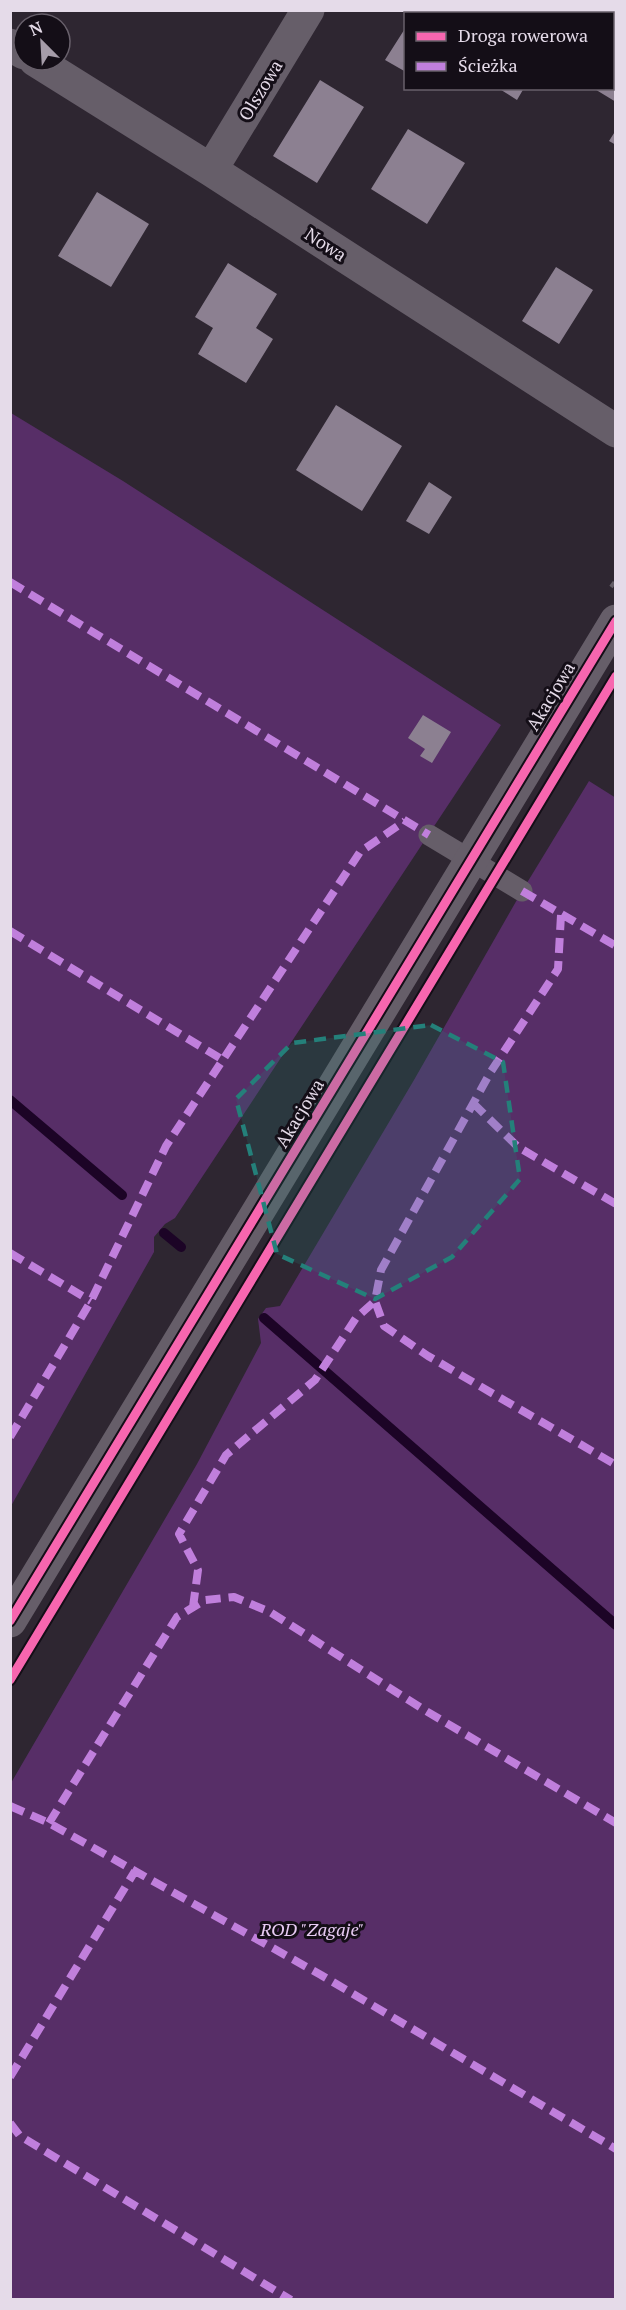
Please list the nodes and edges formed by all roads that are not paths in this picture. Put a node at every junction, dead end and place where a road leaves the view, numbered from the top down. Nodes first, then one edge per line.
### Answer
1 (308, 10) edge
2 (54, 72) edge
3 (211, 170) junction
4 (615, 431) edge
5 (615, 621) edge
6 (429, 835) dead end
7 (470, 860) junction
8 (522, 891) dead end
9 (10, 1621) edge

1 - 3 street, Olszowa
2 - 3 street, Nowa
3 - 4 street, Nowa
5 - 7 street, Akacjowa
6 - 7 lane
7 - 8 lane
7 - 9 street, Akacjowa

